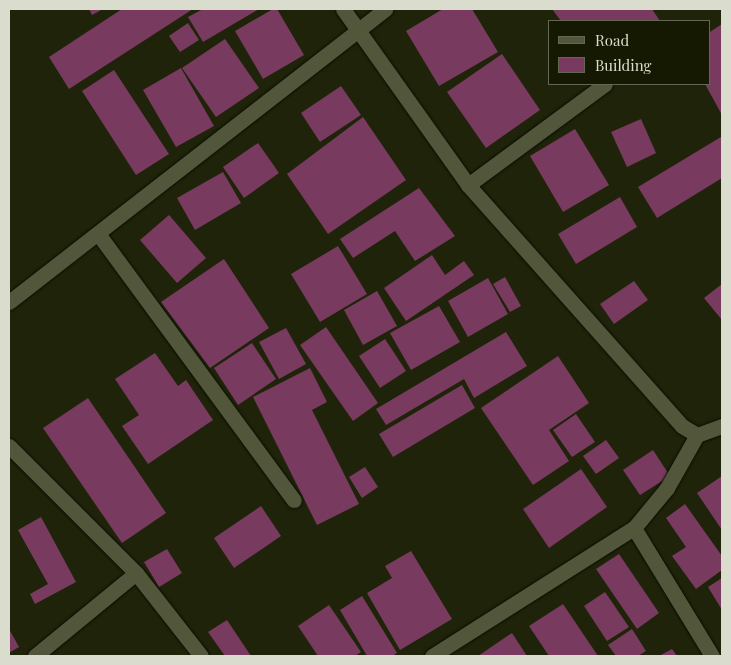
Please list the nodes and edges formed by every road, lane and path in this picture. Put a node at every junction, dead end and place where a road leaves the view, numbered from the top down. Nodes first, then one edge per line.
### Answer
1 (343, 9) edge
2 (385, 9) edge
3 (355, 30) junction
4 (604, 85) edge
5 (468, 185) junction
6 (99, 236) junction
7 (9, 302) edge
8 (722, 426) edge
9 (697, 435) junction
10 (9, 446) edge
11 (294, 500) dead end
12 (634, 528) junction
13 (136, 574) junction
14 (35, 656) edge
15 (201, 656) edge
16 (432, 656) edge
17 (712, 656) edge

1 - 3 street
2 - 3 street
3 - 5 street
3 - 6 street
4 - 5 street
5 - 9 street
6 - 7 street
6 - 11 street
8 - 9 street
9 - 12 street
10 - 13 street
12 - 16 street
12 - 17 street
13 - 14 street
13 - 15 street

